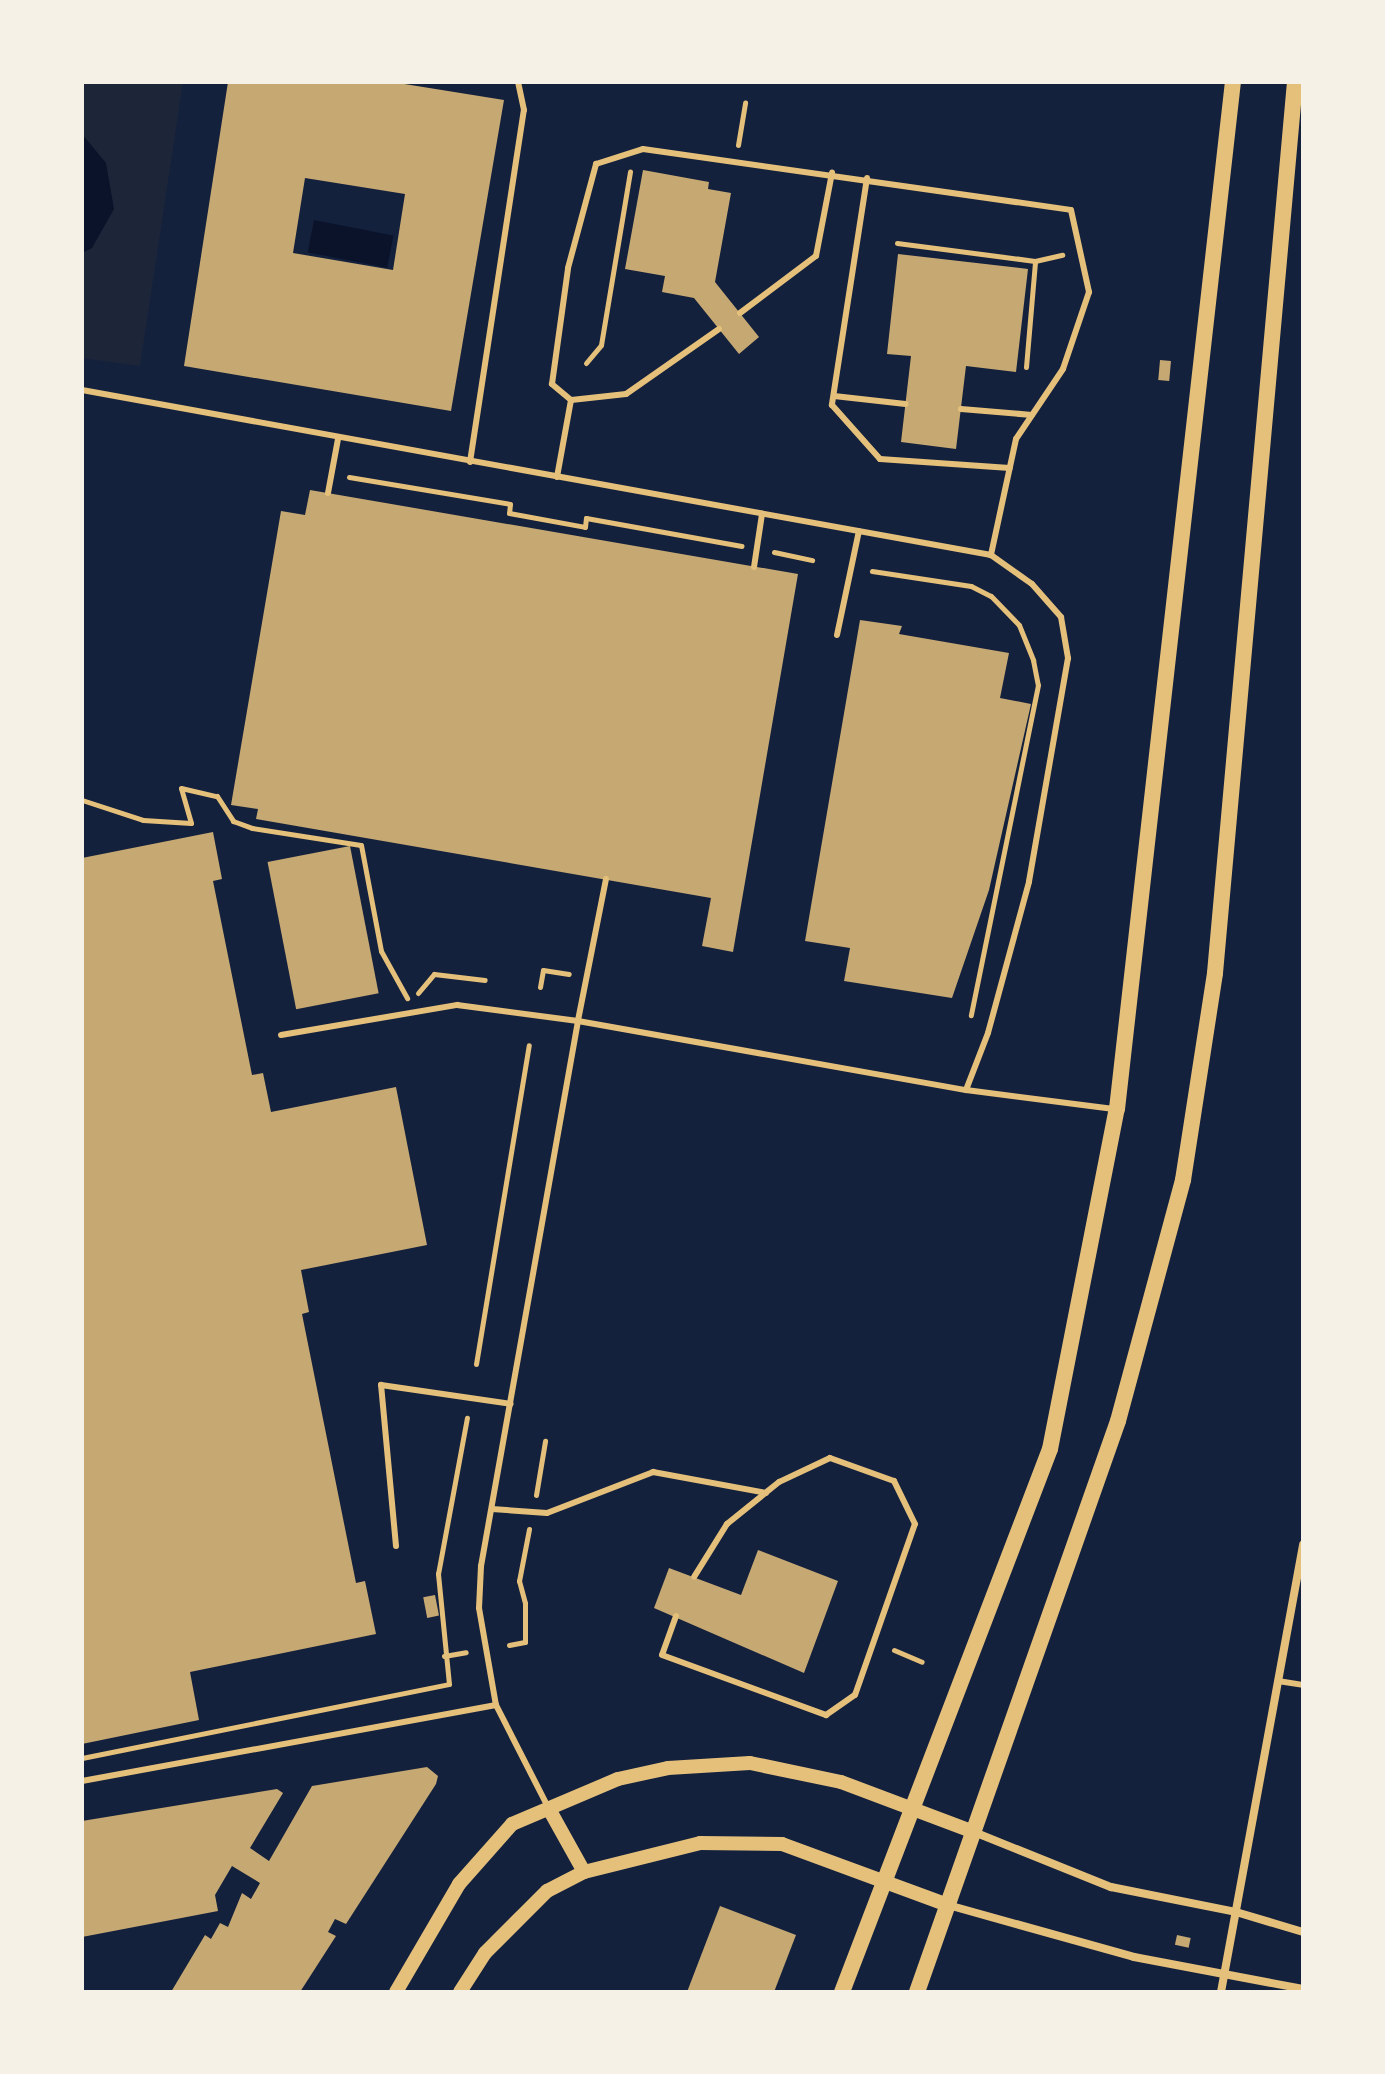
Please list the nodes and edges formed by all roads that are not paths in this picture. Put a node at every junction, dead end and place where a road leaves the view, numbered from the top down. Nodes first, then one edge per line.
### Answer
1 (518, 82) edge
2 (1233, 82) edge
3 (1295, 82) edge
4 (832, 173) junction
5 (867, 178) junction
6 (740, 313) dead end
7 (719, 329) dead end
8 (82, 390) edge
9 (834, 396) junction
10 (571, 400) junction
11 (906, 404) dead end
12 (961, 409) dead end
13 (1032, 415) junction
14 (338, 439) junction
15 (470, 462) junction
16 (1010, 468) junction
17 (557, 477) junction
18 (328, 493) dead end
19 (762, 514) junction
20 (859, 531) junction
21 (991, 555) junction
22 (754, 567) dead end
23 (837, 635) dead end
24 (606, 879) dead end
25 (578, 1021) junction
26 (281, 1035) dead end
27 (966, 1090) junction
28 (1117, 1109) junction
29 (511, 1404) junction
30 (766, 1493) junction
31 (492, 1509) junction
32 (1303, 1544) edge
33 (396, 1546) dead end
34 (694, 1577) dead end
35 (676, 1616) dead end
36 (1278, 1681) junction
37 (1303, 1685) edge
38 (496, 1705) junction
39 (82, 1781) edge
40 (549, 1809) junction
41 (909, 1811) junction
42 (974, 1832) junction
43 (584, 1872) junction
44 (882, 1877) junction
45 (948, 1905) junction
46 (1236, 1912) junction
47 (1303, 1932) edge
48 (1224, 1976) junction
49 (1303, 1989) edge
50 (396, 1992) edge
51 (460, 1992) edge
52 (842, 1992) edge
53 (917, 1992) edge
54 (1221, 1992) edge

1 - 15 lane
2 - 28 main road
3 - 42 main road
4 - 5 lane
4 - 6 lane
4 - 10 lane
5 - 9 lane
5 - 13 lane
7 - 10 lane
8 - 14 lane
9 - 11 lane
9 - 16 lane
10 - 17 lane
12 - 13 lane
13 - 16 lane
14 - 15 lane
14 - 18 lane
15 - 17 lane
16 - 21 lane
17 - 19 lane
19 - 20 lane
19 - 22 lane
20 - 21 lane
20 - 23 lane
21 - 27 lane
24 - 25 lane
25 - 26 lane
25 - 27 lane
25 - 29 lane
27 - 28 lane
28 - 41 main road
29 - 31 lane
29 - 33 lane
30 - 31 lane
30 - 34 lane
30 - 35 lane
31 - 38 lane
32 - 36 street
36 - 37 lane
36 - 46 street
38 - 39 lane
38 - 40 lane
40 - 41 street
40 - 43 street
40 - 50 street
41 - 42 street
41 - 44 main road
42 - 45 main road
42 - 46 street
43 - 44 street
43 - 51 street
44 - 45 street
44 - 52 main road
45 - 48 street
45 - 53 main road
46 - 47 street
46 - 48 street
48 - 49 street
48 - 54 street

